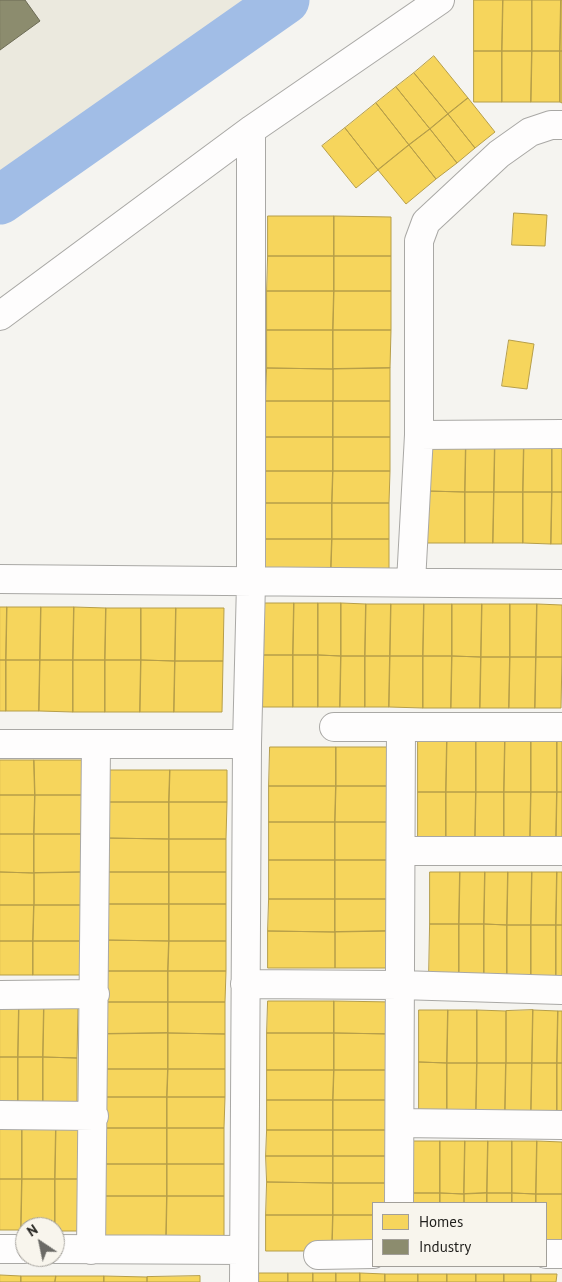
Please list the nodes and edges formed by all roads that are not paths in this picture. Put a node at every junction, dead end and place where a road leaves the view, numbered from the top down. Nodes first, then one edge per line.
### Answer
1 (440, 0) edge
2 (562, 125) edge
3 (251, 130) junction
4 (0, 316) edge
5 (562, 434) edge
6 (419, 435) junction
7 (0, 579) edge
8 (411, 582) junction
9 (251, 583) junction
10 (562, 584) edge
11 (334, 727) dead end
12 (401, 727) junction
13 (562, 727) edge
14 (0, 744) edge
15 (247, 744) junction
16 (96, 745) junction
17 (401, 851) junction
18 (562, 851) edge
19 (245, 984) junction
20 (400, 985) junction
21 (562, 990) edge
22 (95, 994) junction
23 (0, 995) edge
24 (0, 1115) edge
25 (94, 1116) junction
26 (400, 1123) junction
27 (562, 1125) edge
28 (399, 1202) edge
29 (0, 1249) edge
30 (15, 1249) edge
31 (65, 1250) edge
32 (91, 1250) junction
33 (243, 1250) junction
34 (372, 1254) edge
35 (547, 1254) edge
36 (562, 1254) edge
37 (318, 1255) dead end
38 (244, 1282) edge

1 - 3 street
2 - 6 street
3 - 4 street
3 - 9 street
5 - 6 street
6 - 8 street
7 - 9 street
8 - 9 street
8 - 10 street
9 - 15 street
11 - 12 street
12 - 13 street
12 - 17 street
14 - 16 street
15 - 16 street
15 - 19 street
16 - 22 street
17 - 18 street
17 - 20 street
19 - 20 street
19 - 33 street
20 - 21 street
20 - 26 street
22 - 23 street
22 - 25 street
24 - 25 street
25 - 32 street
26 - 27 street
26 - 28 street
29 - 30 street
31 - 32 street
32 - 33 street
33 - 38 street
34 - 37 street
35 - 36 street

